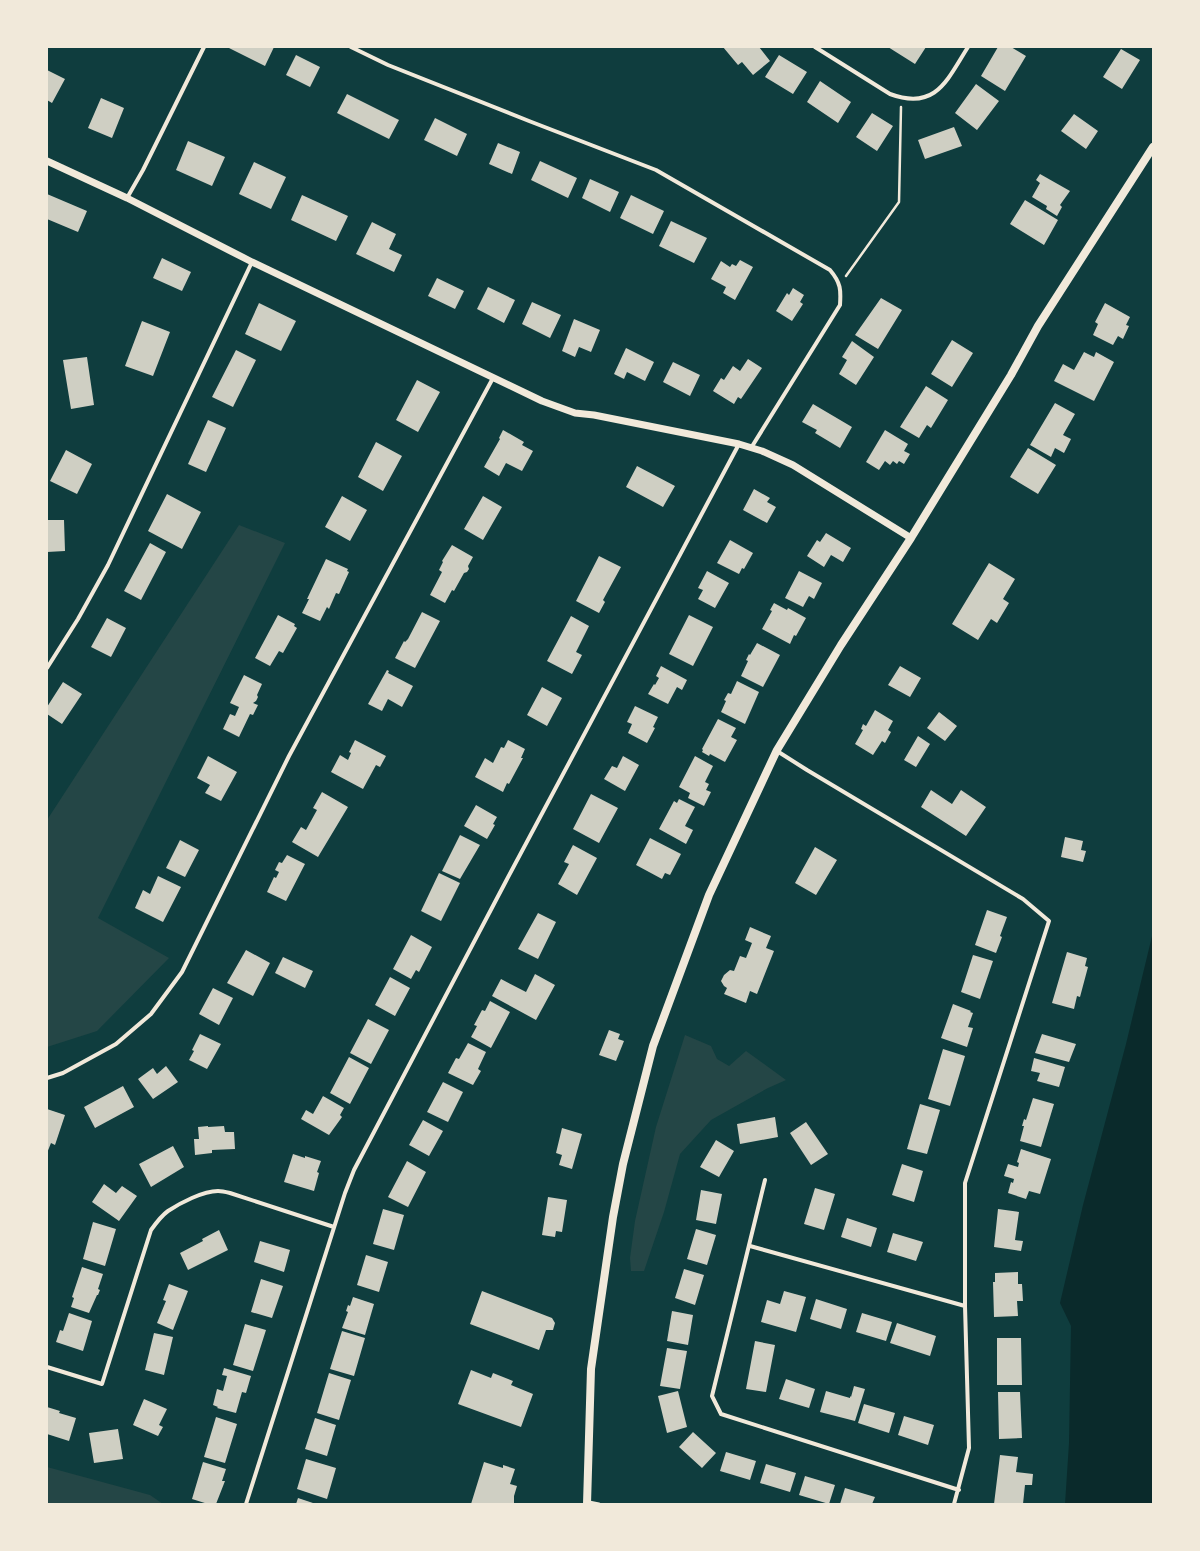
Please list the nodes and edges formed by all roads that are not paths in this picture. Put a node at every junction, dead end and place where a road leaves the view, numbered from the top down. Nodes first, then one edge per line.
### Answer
1 (204, 47) edge
2 (352, 47) edge
3 (814, 47) edge
4 (968, 47) edge
5 (1153, 147) edge
6 (47, 161) edge
7 (127, 198) junction
8 (252, 262) junction
9 (492, 378) junction
10 (739, 444) junction
11 (751, 448) junction
12 (911, 538) junction
13 (47, 668) edge
14 (777, 750) junction
15 (47, 1078) edge
16 (765, 1180) dead end
17 (334, 1227) junction
18 (750, 1246) junction
19 (965, 1306) junction
20 (47, 1367) edge
21 (959, 1490) junction
22 (587, 1503) edge
23 (246, 1504) edge
24 (599, 1504) edge
25 (954, 1504) edge

1 - 7 street
2 - 11 street
3 - 4 street
5 - 12 main road
6 - 7 street
7 - 8 street
8 - 9 street
8 - 13 street
9 - 10 street
9 - 15 street
10 - 11 street
10 - 17 street
11 - 12 street
12 - 14 main road
14 - 19 street
14 - 22 main road
16 - 18 street
17 - 20 street
17 - 23 street
18 - 19 street
18 - 21 street
19 - 21 street
21 - 25 street
22 - 24 lane

